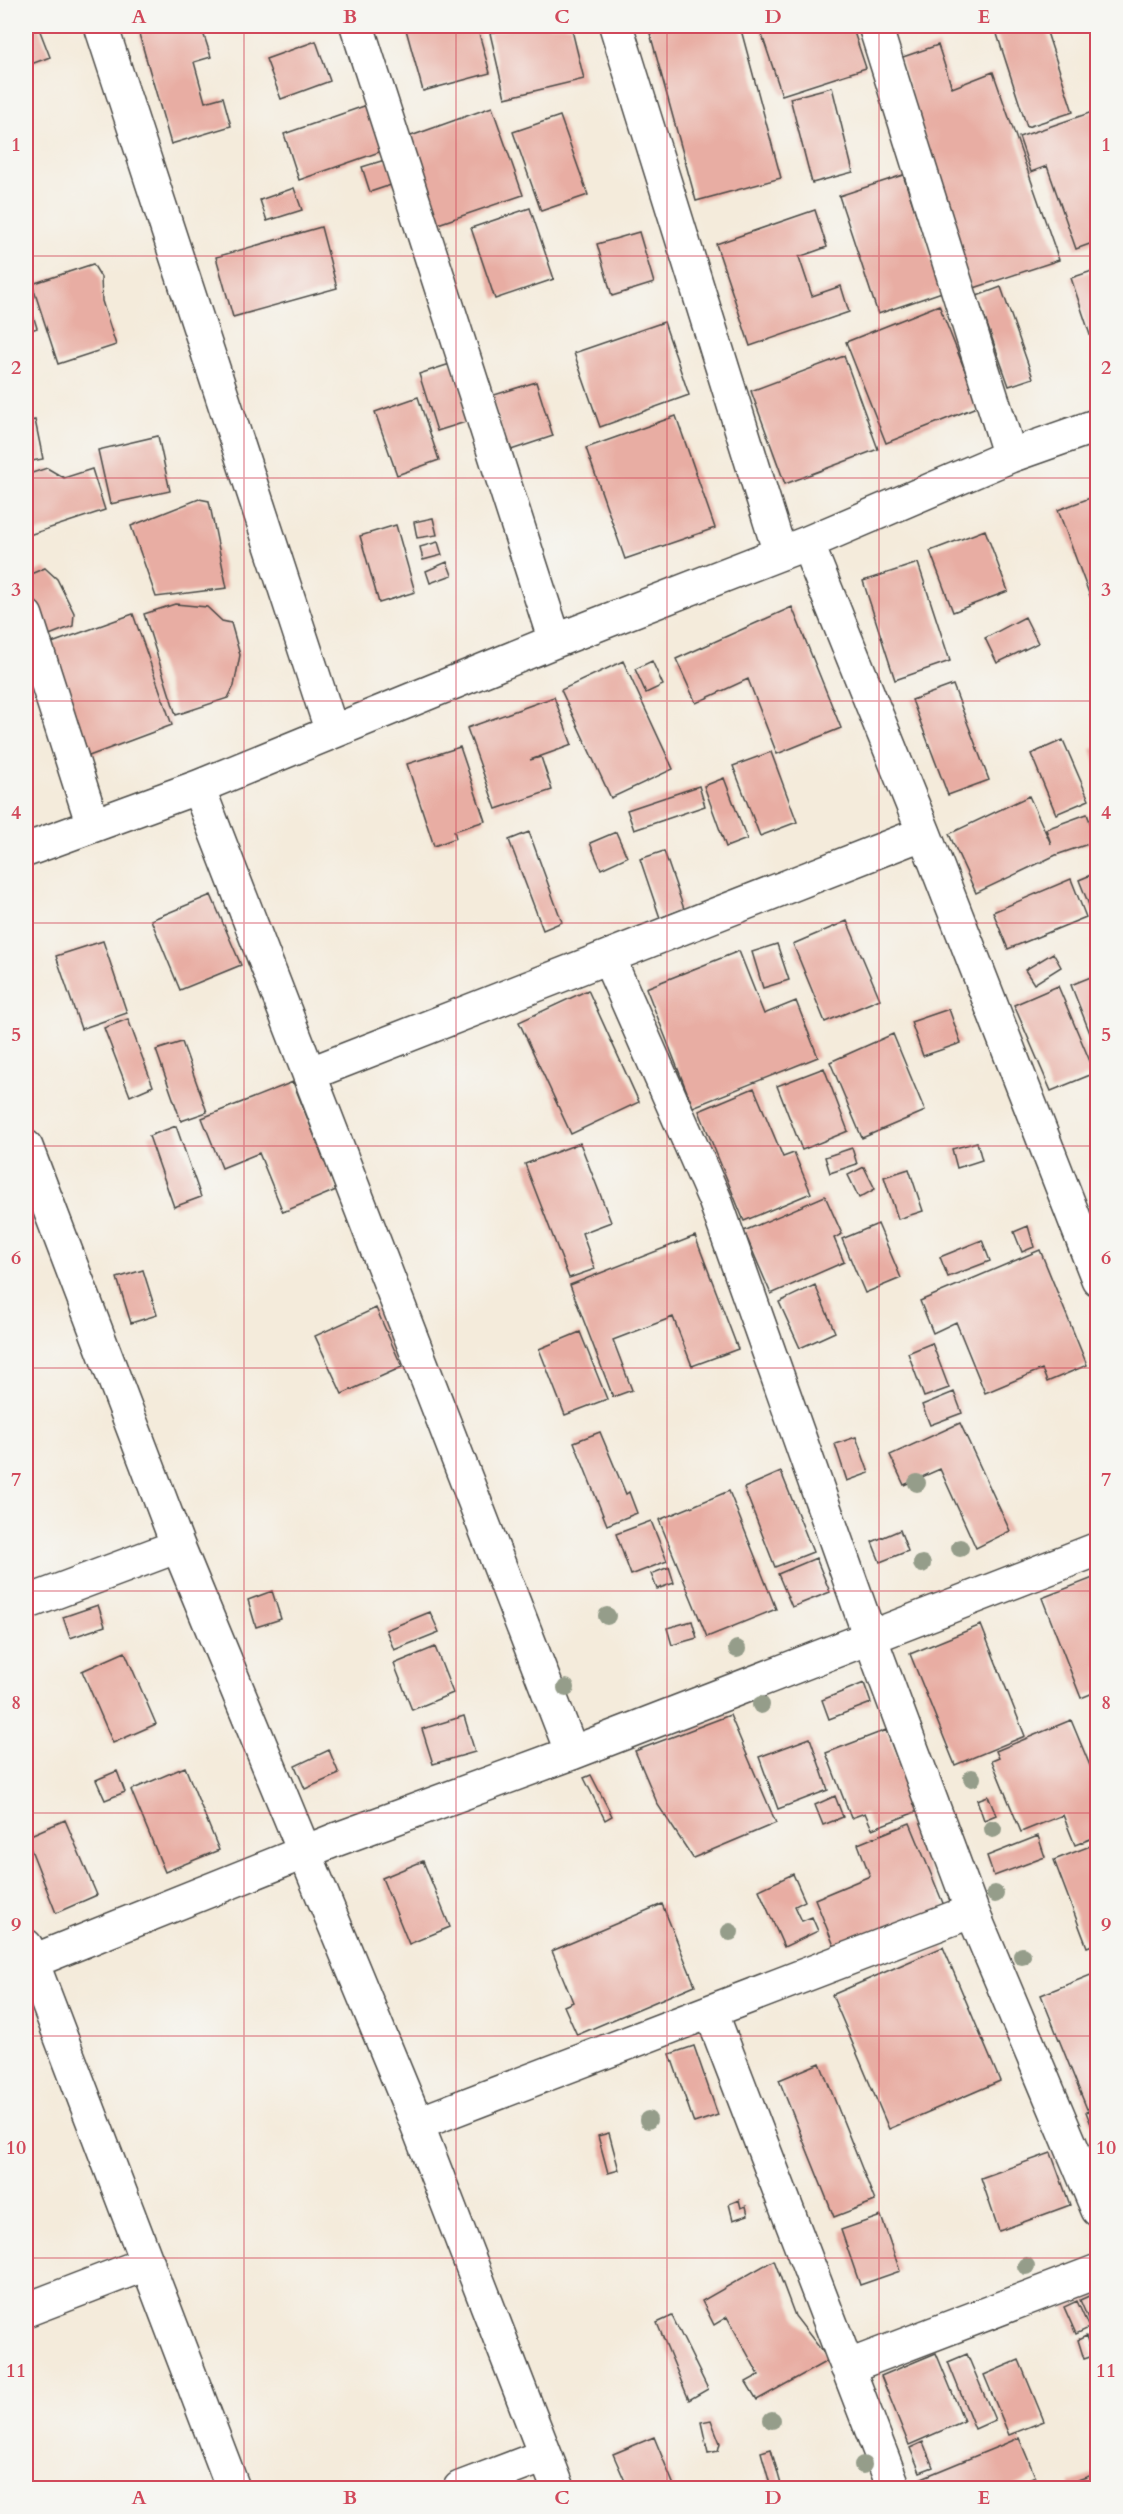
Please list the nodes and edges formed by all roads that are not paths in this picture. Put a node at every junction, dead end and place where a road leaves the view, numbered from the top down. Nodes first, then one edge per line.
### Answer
1 (101, 26) edge
2 (357, 26) edge
3 (616, 26) edge
4 (875, 26) edge
5 (1098, 425) edge
6 (1010, 456) junction
7 (793, 548) junction
8 (26, 616) edge
9 (555, 642) junction
10 (332, 732) junction
11 (198, 787) junction
12 (93, 825) junction
13 (924, 833) junction
14 (26, 850) edge
15 (608, 957) junction
16 (309, 1074) junction
17 (28, 1161) edge
18 (1090, 1240) edge
19 (1098, 1279) edge
20 (178, 1546) junction
21 (1098, 1549) edge
22 (26, 1603) edge
23 (870, 1637) junction
24 (572, 1753) junction
25 (305, 1852) junction
26 (972, 1911) junction
27 (28, 1957) edge
28 (711, 2012) junction
29 (417, 2124) junction
30 (1098, 2210) edge
31 (148, 2264) junction
32 (1098, 2271) edge
33 (26, 2310) edge
34 (847, 2367) junction
35 (544, 2456) junction
36 (233, 2488) edge
37 (460, 2488) edge
38 (558, 2488) edge
39 (894, 2488) edge

1 - 10 street
2 - 9 street
3 - 7 street
4 - 6 street
5 - 6 street
6 - 7 street
7 - 9 street
7 - 13 street
8 - 12 street
9 - 10 street
10 - 11 street
11 - 12 street
11 - 16 street
12 - 14 street
13 - 15 street
13 - 18 street
15 - 16 street
15 - 23 street
16 - 24 street
17 - 20 street
18 - 19 street
20 - 22 street
20 - 25 street
21 - 23 street
23 - 24 street
23 - 26 street
24 - 25 street
25 - 27 street
25 - 29 street
26 - 28 street
26 - 30 street
27 - 31 street
28 - 29 street
28 - 34 street
29 - 35 street
31 - 33 street
31 - 36 street
32 - 34 street
34 - 39 street
35 - 37 street
35 - 38 street

